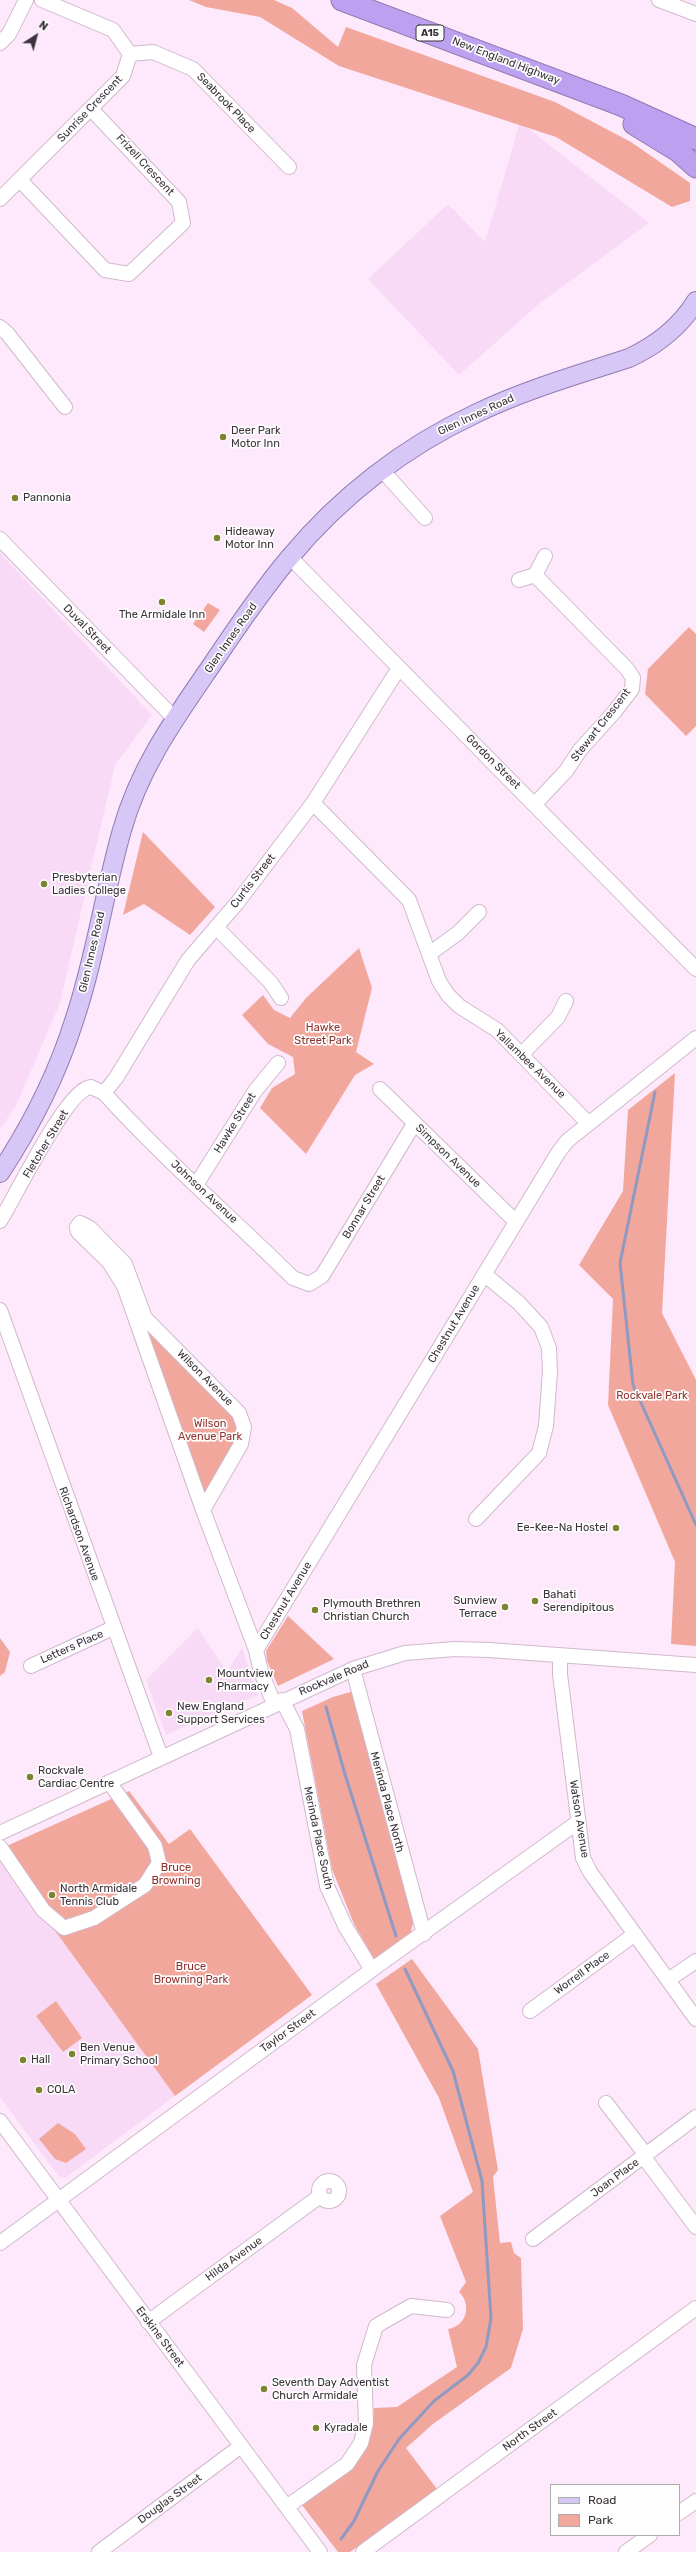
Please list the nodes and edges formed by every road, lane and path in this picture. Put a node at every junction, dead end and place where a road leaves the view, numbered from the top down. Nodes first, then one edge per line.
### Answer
1 (26, 0) edge
2 (42, 0) edge
3 (342, 0) edge
4 (659, 0) edge
5 (696, 14) edge
6 (0, 43) edge
7 (130, 54) junction
8 (580, 90) junction
9 (91, 108) junction
10 (696, 139) edge
11 (289, 167) dead end
12 (696, 167) edge
13 (20, 180) junction
14 (0, 200) edge
15 (694, 307) edge
16 (0, 327) edge
17 (66, 407) dead end
18 (382, 470) junction
19 (425, 518) dead end
20 (0, 539) edge
21 (545, 556) dead end
22 (290, 557) junction
23 (535, 574) junction
24 (520, 580) dead end
25 (399, 668) junction
26 (174, 718) junction
27 (313, 803) junction
28 (535, 804) junction
29 (479, 912) dead end
30 (216, 927) junction
31 (429, 954) junction
32 (696, 969) edge
33 (281, 998) dead end
34 (566, 1001) dead end
35 (696, 1038) edge
36 (522, 1054) junction
37 (278, 1063) dead end
38 (380, 1090) dead end
39 (104, 1093) junction
40 (588, 1123) junction
41 (414, 1124) junction
42 (0, 1173) edge
43 (196, 1185) junction
44 (0, 1222) edge
45 (516, 1222) junction
46 (106, 1251) dead end
47 (484, 1274) junction
48 (309, 1284) joint
49 (0, 1310) edge
50 (141, 1319) junction
51 (7, 1351) edge
52 (203, 1510) junction
53 (476, 1519) dead end
54 (113, 1628) junction
55 (256, 1650) junction
56 (560, 1656) junction
57 (696, 1665) edge
58 (31, 1666) dead end
59 (353, 1669) junction
60 (278, 1702) junction
61 (162, 1757) junction
62 (109, 1782) junction
63 (578, 1822) junction
64 (0, 1833) edge
65 (0, 1847) edge
66 (424, 1934) junction
67 (634, 1934) junction
68 (696, 1961) edge
69 (372, 1970) junction
70 (668, 1980) junction
71 (530, 2011) dead end
72 (696, 2019) edge
73 (606, 2102) dead end
74 (696, 2117) edge
75 (0, 2122) edge
76 (644, 2156) junction
77 (320, 2196) dead end
78 (58, 2200) junction
79 (696, 2227) edge
80 (533, 2239) dead end
81 (0, 2243) edge
82 (696, 2308) edge
83 (447, 2310) dead end
84 (148, 2322) junction
85 (241, 2446) junction
86 (696, 2501) edge
87 (288, 2506) junction
88 (680, 2512) edge
89 (649, 2536) edge
90 (99, 2552) edge
91 (320, 2552) edge
92 (363, 2552) edge
93 (626, 2552) edge

1 - 6 street
2 - 7 street
3 - 8 highway, New England Highway / A15
4 - 5 street
7 - 9 street, Sunrise Crescent
7 - 11 street, Seabrook Place
8 - 10 highway, New England Highway / A15
8 - 12 highway, New England Highway / A15
9 - 13 street, Sunrise Crescent
9 - 13 street, Frizell Crescent
13 - 14 street, Sunrise Crescent
15 - 18 main road, Glen Innes Road
16 - 17 street
18 - 19 street
18 - 22 main road, Glen Innes Road
20 - 26 street, Duval Street
21 - 23 street
22 - 25 street, Gordon Street
22 - 26 main road, Glen Innes Road
23 - 24 street
23 - 28 street, Stewart Crescent
25 - 27 street, Curtis Street
25 - 28 street, Gordon Street
26 - 42 main road, Glen Innes Road
27 - 30 street, Curtis Street
27 - 31 street, Yallambee Avenue
28 - 32 street, Gordon Street
29 - 31 street
30 - 33 street
30 - 39 street, Curtis Street
31 - 36 street, Yallambee Avenue
34 - 36 street
35 - 40 street, Chestnut Avenue
36 - 40 street, Yallambee Avenue
37 - 43 street, Hawke Street
38 - 41 street, Simpson Avenue
39 - 43 street, Johnson Avenue
39 - 44 street, Fletcher Street
40 - 45 street, Chestnut Avenue
41 - 45 street, Simpson Avenue
41 - 48 street, Bonnar Street
43 - 48 street, Johnson Avenue
45 - 47 street, Chestnut Avenue
46 - 50 street, Wilson Avenue
47 - 53 street
47 - 55 street, Chestnut Avenue
49 - 51 street, Richardson Avenue
50 - 52 street, Wilson Avenue
50 - 52 street, Wilson Avenue
51 - 54 street, Richardson Avenue
52 - 55 street, Wilson Avenue
54 - 58 street, Letters Place
54 - 61 street, Richardson Avenue
55 - 60 street, Wilson Avenue
56 - 57 street, Rockvale Road
56 - 59 street, Rockvale Road
56 - 63 street, Watson Avenue
59 - 60 street, Rockvale Road
59 - 66 street, Merinda Place North
60 - 61 street, Rockvale Road
60 - 69 street, Merinda Place South
61 - 62 street, Rockvale Road
62 - 64 street, Rockvale Road
62 - 65 street
63 - 66 street, Taylor Street
63 - 67 street, Watson Avenue
66 - 69 street, Taylor Street
67 - 70 street, Watson Avenue
67 - 71 street, Worrell Place
68 - 70 street
69 - 78 street, Taylor Street
70 - 72 street, Watson Avenue
73 - 76 street
74 - 76 street, Joan Place
75 - 78 street, Erskine Street
76 - 79 street
76 - 80 street, Joan Place
77 - 84 street, Hilda Avenue
78 - 81 street, Taylor Street
78 - 84 street, Erskine Street
82 - 92 street, North Street
83 - 87 street
84 - 85 street, Erskine Street
85 - 87 street, Erskine Street
85 - 90 street, Douglas Street
86 - 88 street
87 - 91 street, Erskine Street
89 - 93 street

